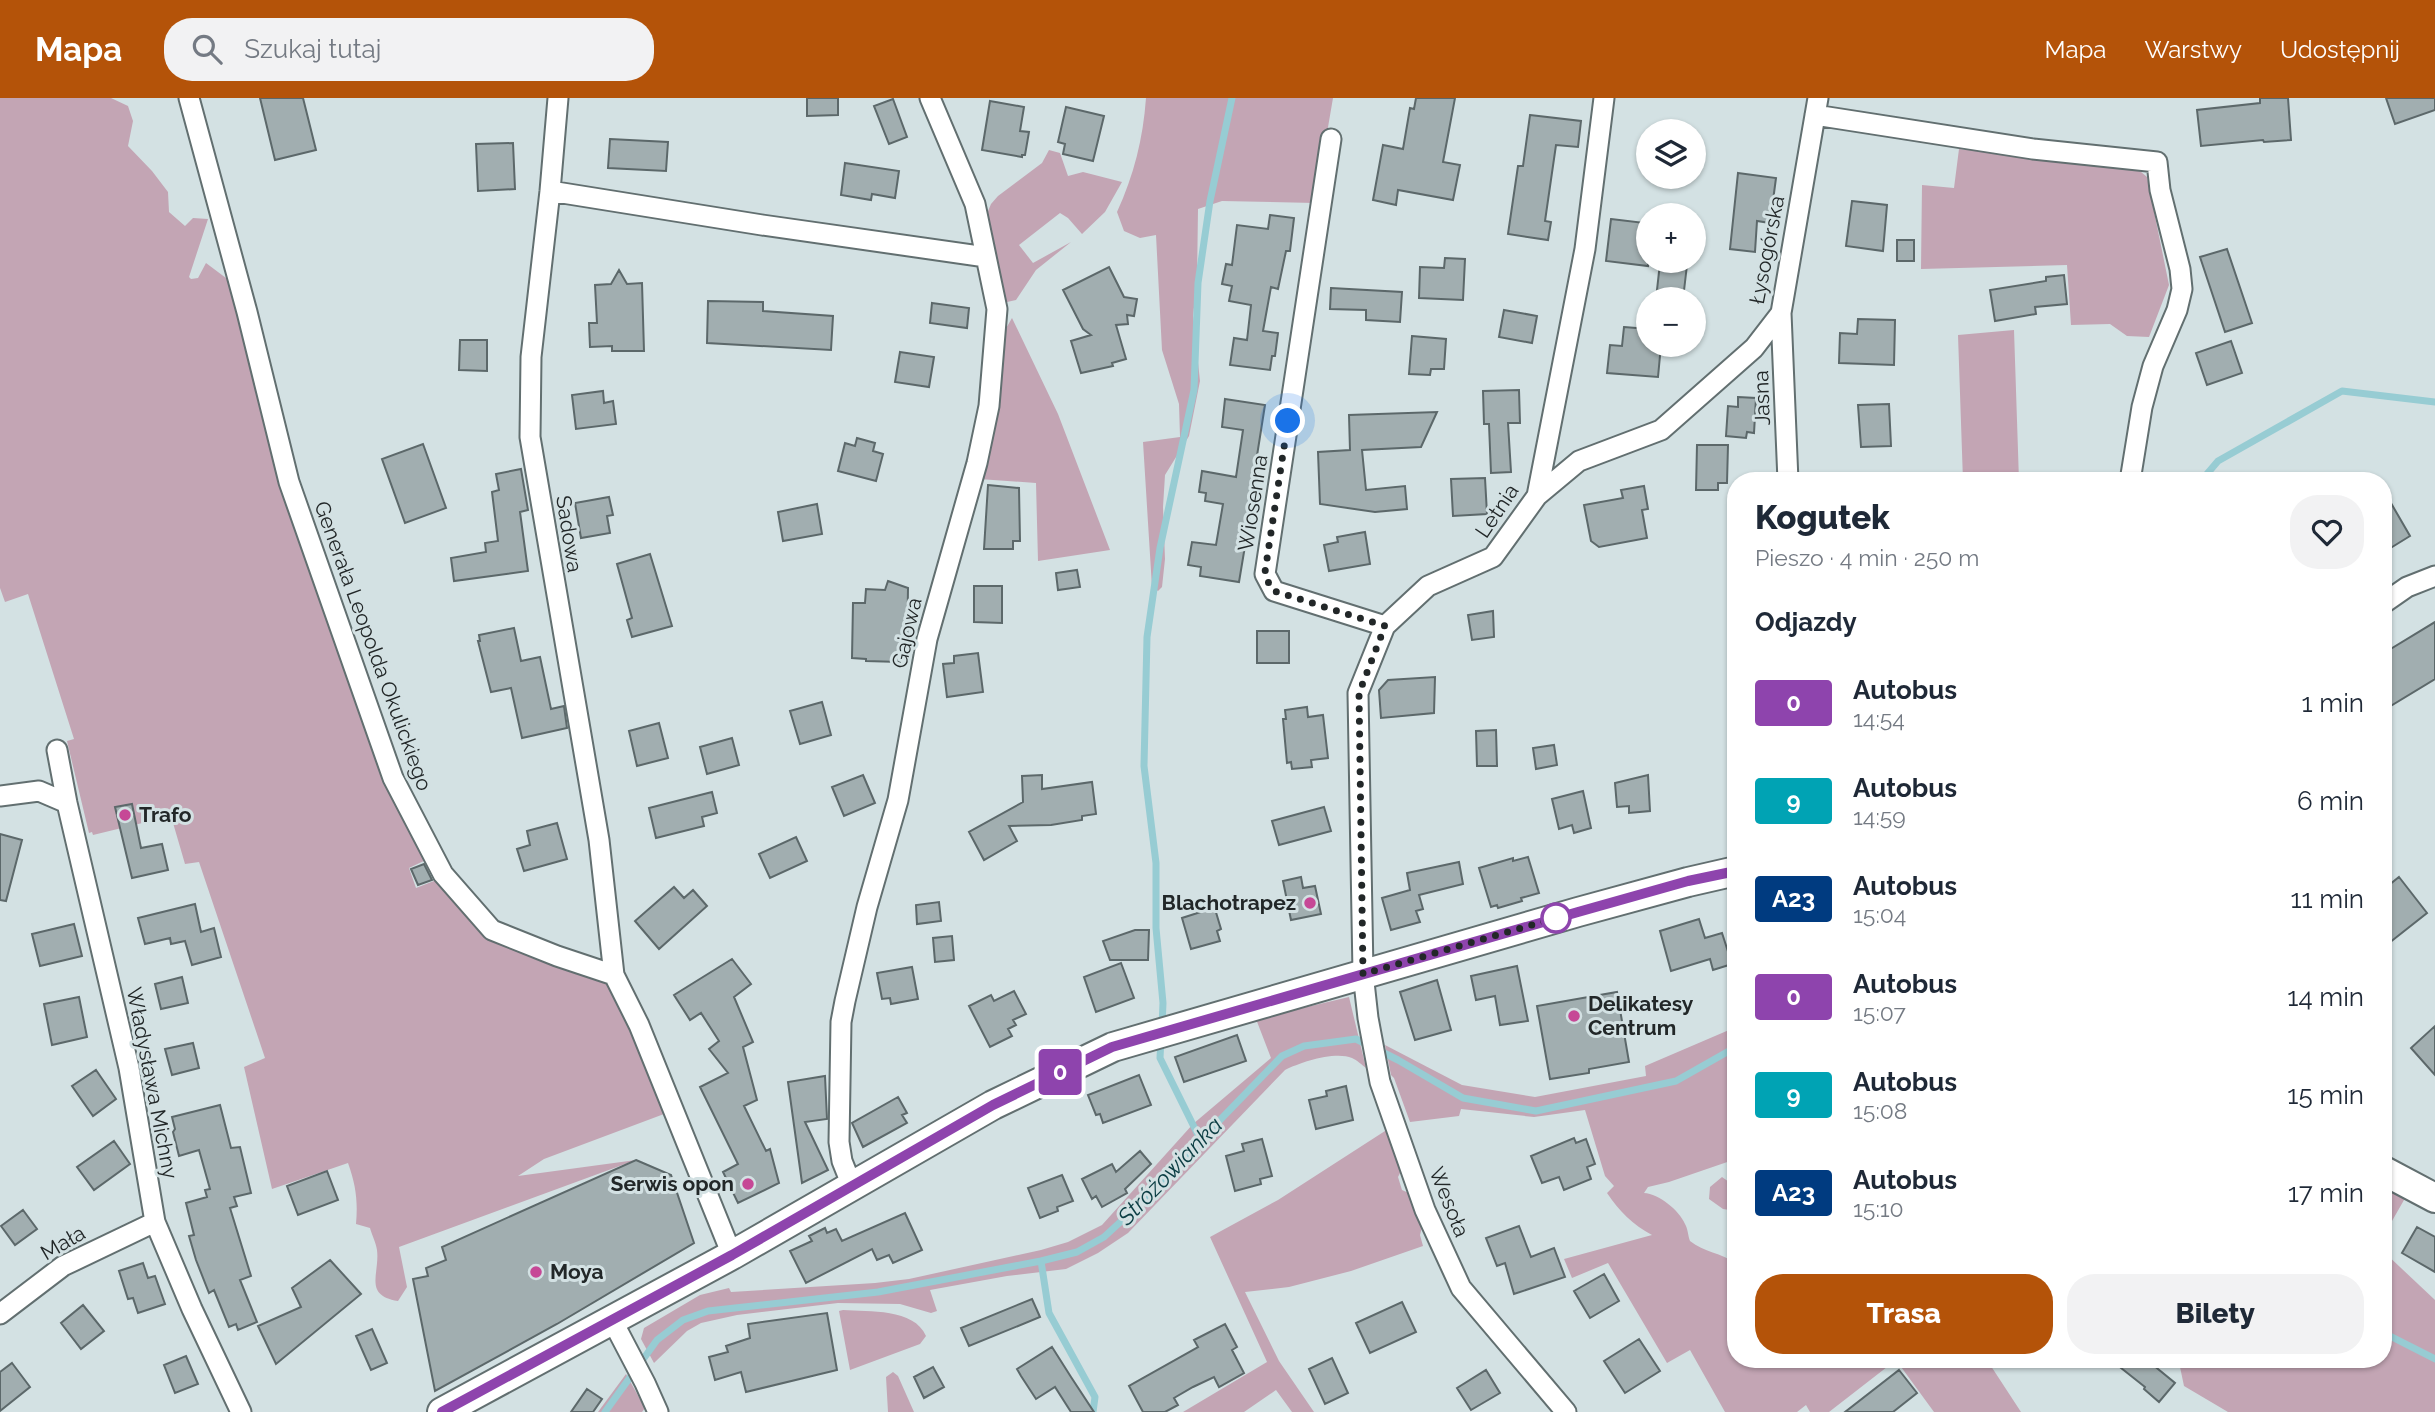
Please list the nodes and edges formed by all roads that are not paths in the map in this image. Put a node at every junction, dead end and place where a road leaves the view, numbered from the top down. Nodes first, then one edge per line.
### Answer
1 (189, 98) edge
2 (558, 98) edge
3 (930, 98) edge
4 (1604, 98) edge
5 (1817, 107) edge
6 (1332, 139) dead end
7 (550, 191) junction
8 (986, 257) junction
9 (1782, 313) junction
10 (1788, 472) edge
11 (2131, 472) edge
12 (1537, 496) junction
13 (2435, 576) edge
14 (2392, 597) edge
15 (1385, 626) junction
16 (57, 750) dead end
17 (0, 796) edge
18 (67, 803) junction
19 (1727, 873) edge
20 (1363, 974) junction
21 (614, 975) junction
22 (2392, 1175) edge
23 (852, 1186) junction
24 (2435, 1198) edge
25 (155, 1222) junction
26 (732, 1255) junction
27 (0, 1314) edge
28 (612, 1320) junction
29 (241, 1412) edge
30 (442, 1412) edge
31 (658, 1412) edge
32 (1566, 1412) edge

1 - 21 street, Generała Leopolda Okulickiego
2 - 7 street, Sadowa
3 - 8 street, Gajowa
4 - 12 street, Letnia
5 - 9 street, Łysogórska
5 - 11 street
6 - 15 street, Wiosenna
7 - 8 street
7 - 21 street, Sadowa
8 - 23 street, Gajowa
9 - 10 street, Jasna
9 - 12 street, Łysogórska
12 - 15 street, Letnia
13 - 14 street
15 - 20 street, Letnia
16 - 18 street, Władysława Michny
17 - 18 street
18 - 25 street, Władysława Michny
19 - 20 main road
20 - 23 main road
20 - 32 street, Wesoła
21 - 26 street
22 - 24 main road
23 - 26 main road
25 - 27 street, Mała
25 - 29 street, Władysława Michny
26 - 28 main road
28 - 30 main road
28 - 31 street

